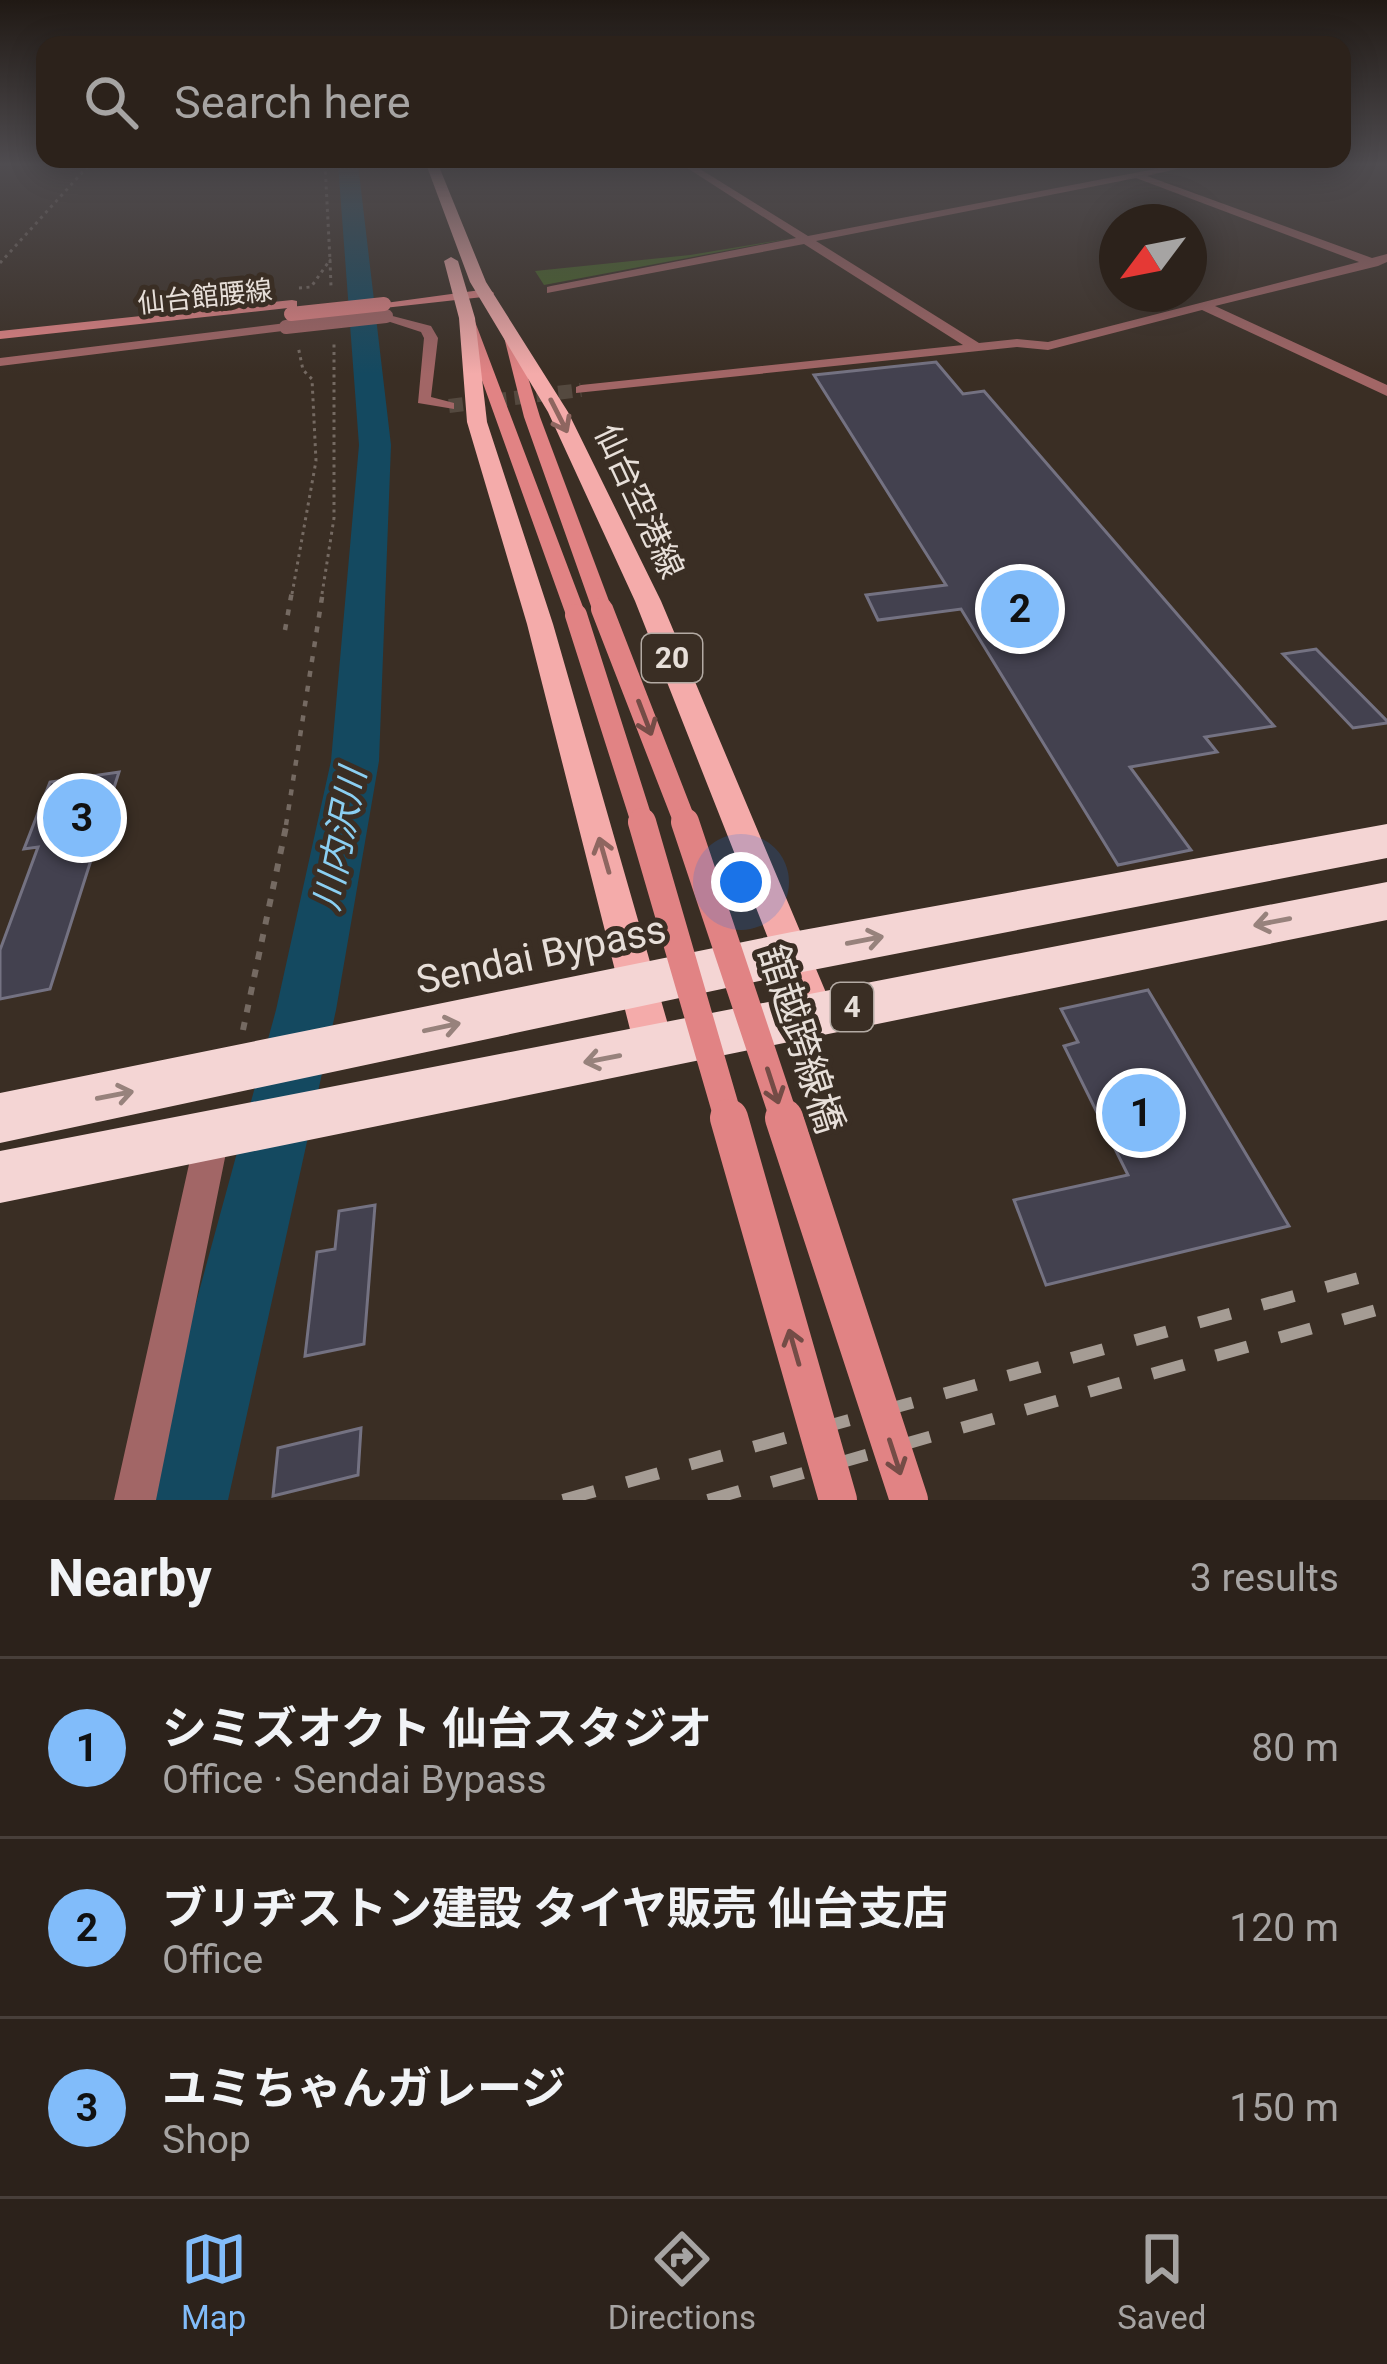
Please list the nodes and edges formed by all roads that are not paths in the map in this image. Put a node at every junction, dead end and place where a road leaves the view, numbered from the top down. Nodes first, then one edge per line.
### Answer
1 (441, 234) edge
2 (462, 234) edge
3 (797, 234) edge
4 (836, 234) edge
5 (1301, 234) edge
6 (806, 240) junction
7 (1382, 263) edge
8 (551, 290) dead end
9 (489, 296) junction
10 (463, 300) junction
11 (384, 304) junction
12 (1207, 307) edge
13 (1207, 307) edge
14 (1186, 312) edge
15 (292, 321) junction
16 (0, 335) edge
17 (0, 346) edge
18 (976, 347) junction
19 (0, 362) edge
20 (581, 390) tunnel mouth
21 (1387, 392) edge
22 (449, 406) dead end
23 (589, 612) junction
24 (1387, 841) edge
25 (1387, 901) edge
26 (792, 953) junction
27 (639, 984) junction
28 (816, 1015) junction
29 (655, 1049) junction
30 (0, 1118) edge
31 (230, 1130) junction
32 (0, 1177) edge
33 (135, 1500) edge
34 (838, 1500) edge
35 (908, 1500) edge

1 - 10 main road
2 - 9 main road, 仙台空港線 / 20
3 - 6 street
4 - 6 street
5 - 7 street
6 - 8 street
6 - 18 street
7 - 12 street
9 - 10 main road, 仙台館腰線
9 - 23 main road
9 -> 26 main road, 仙台空港線 / 20
10 - 11 main road, 仙台館腰線
10 - 23 main road
27 -> 10 main road
11 - 15 street, bridge
11 - 15 main road, 仙台館腰線
11 - 22 street
13 - 21 street
14 - 18 street
15 - 16 main road, 仙台館腰線
15 - 17 main road, 仙台館腰線
15 - 19 street
18 - 20 street
34 -> 23 main road, bridge
23 -> 35 main road, 舘越跨線橋, bridge
26 -> 24 highway, Sendai Bypass / 4
25 -> 28 highway, 4
26 - 27 highway, Sendai Bypass / 4
26 - 28 main road, 仙台空港線 / 20
27 - 29 main road
30 -> 27 highway, Sendai Bypass / 4
28 - 29 highway, 4
29 -> 31 highway, 4
31 - 32 highway, 4
31 - 33 street

